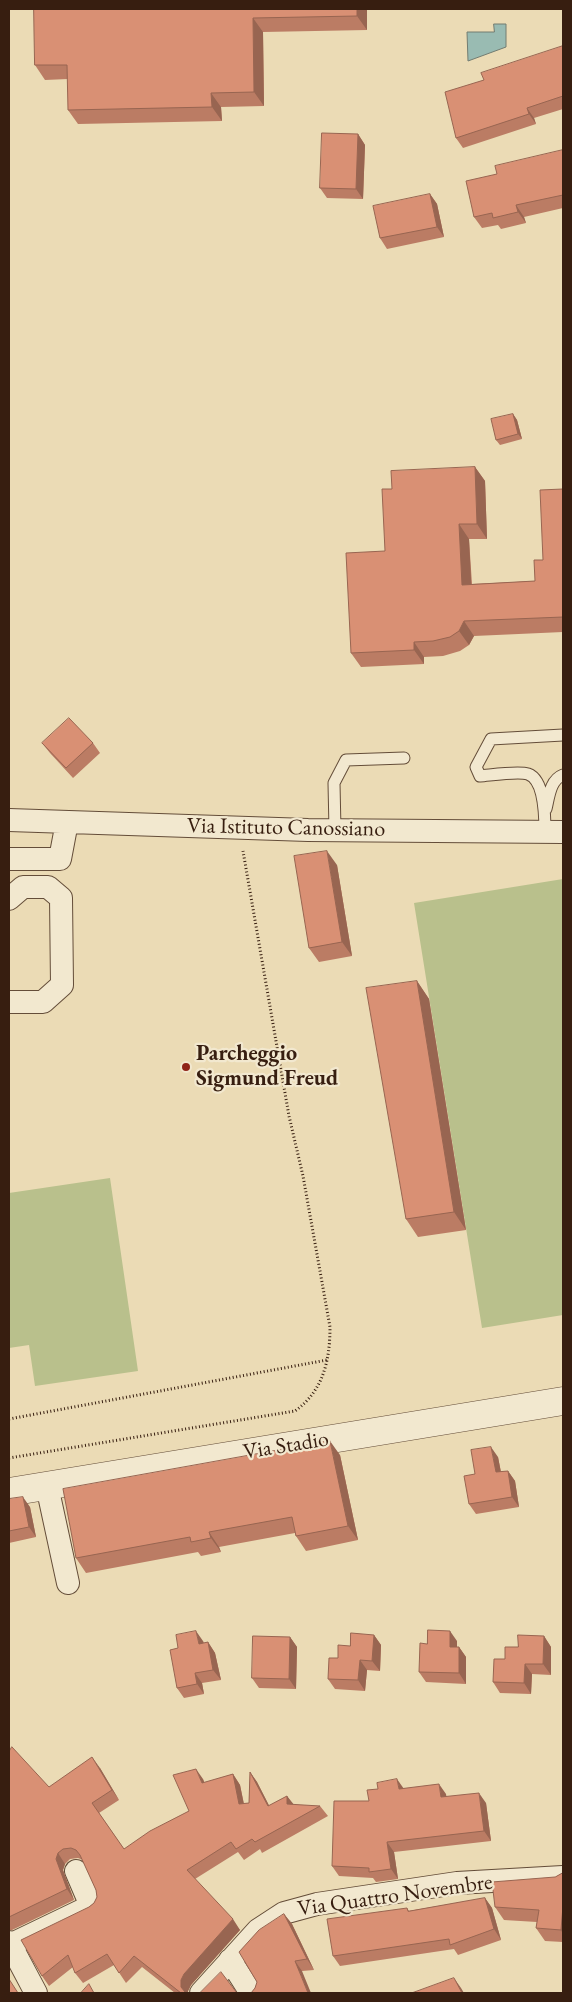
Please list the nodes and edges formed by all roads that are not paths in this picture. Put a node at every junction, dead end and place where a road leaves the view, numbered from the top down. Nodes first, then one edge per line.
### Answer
1 (563, 735) edge
2 (404, 758) dead end
3 (563, 775) edge
4 (9, 820) edge
5 (67, 822) junction
6 (551, 826) edge
7 (335, 830) junction
8 (11, 861) edge
9 (9, 899) edge
10 (9, 1002) edge
11 (563, 1401) edge
12 (47, 1486) junction
13 (9, 1492) edge
14 (68, 1583) dead end
15 (76, 1871) dead end
16 (563, 1877) edge
17 (10, 1943) edge
18 (230, 1960) junction
19 (36, 1993) edge
20 (201, 1993) edge
21 (251, 1993) edge

1 - 6 lane
2 - 7 lane
3 - 6 lane
4 - 5 street, Via Istituto Canossiano
5 - 7 street, Via Istituto Canossiano
5 - 8 street
6 - 7 street, Via Istituto Canossiano
9 - 10 street
11 - 12 street, Via Stadio
12 - 13 street, Via Stadio
12 - 14 street
15 - 17 street
16 - 18 street, Via Quattro Novembre
17 - 19 street
18 - 20 street, Via Quattro Novembre
18 - 21 street

